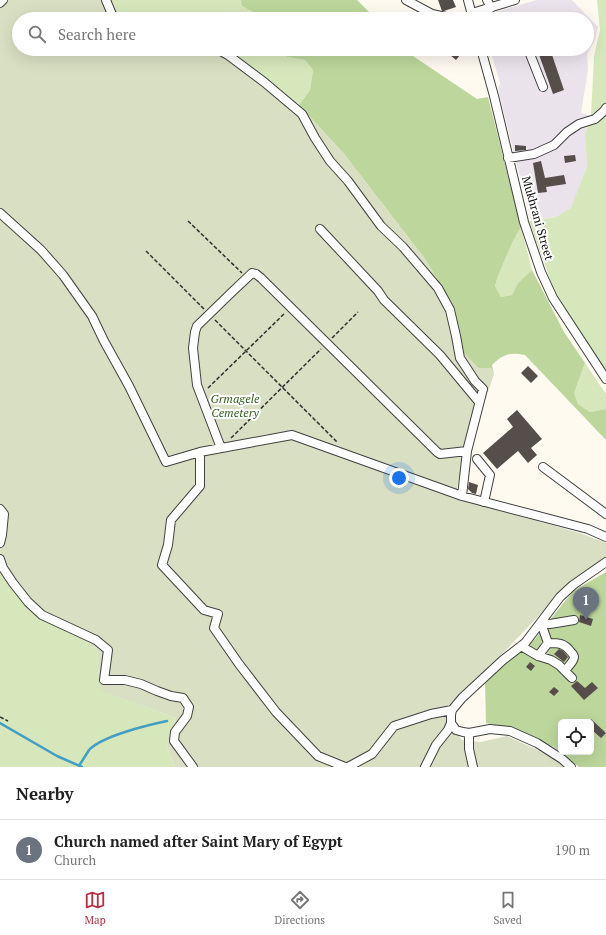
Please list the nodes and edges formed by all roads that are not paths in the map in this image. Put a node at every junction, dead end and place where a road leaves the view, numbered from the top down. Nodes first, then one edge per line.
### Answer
1 (3, 0) edge
2 (106, 0) edge
3 (406, 0) edge
4 (468, 0) edge
5 (515, 0) edge
6 (0, 3) edge
7 (489, 4) edge
8 (110, 12) edge
9 (428, 12) edge
10 (472, 12) edge
11 (478, 12) edge
12 (229, 56) edge
13 (484, 56) edge
14 (531, 56) edge
15 (543, 87) dead end
16 (606, 108) edge
17 (508, 158) junction
18 (0, 213) edge
19 (320, 229) dead end
20 (606, 380) edge
21 (479, 402) junction
22 (221, 448) junction
23 (200, 452) junction
24 (466, 452) junction
25 (477, 459) dead end
26 (543, 467) dead end
27 (462, 496) junction
28 (484, 502) junction
29 (0, 509) edge
30 (606, 514) edge
31 (606, 537) edge
32 (0, 543) edge
33 (0, 559) edge
34 (606, 562) edge
35 (574, 620) dead end
36 (541, 623) junction
37 (548, 643) junction
38 (521, 646) junction
39 (538, 656) junction
40 (565, 670) junction
41 (572, 678) dead end
42 (452, 710) junction
43 (451, 723) junction
44 (469, 733) junction
45 (193, 767) edge
46 (346, 767) edge
47 (425, 767) edge
48 (473, 767) edge
49 (571, 767) edge

1 - 6 street
2 - 8 street
3 - 9 street
4 - 10 street
5 - 7 street
7 - 11 street
12 - 21 street
13 - 17 street, Mukhrani Street
14 - 15 street
16 - 17 street
17 - 20 street, Mukhrani Street
18 - 23 street
19 - 21 street
21 - 24 street
22 - 23 street
22 - 24 street
22 - 27 street
23 - 46 street
24 - 27 street
25 - 28 street
26 - 30 street
27 - 28 street
28 - 31 street
29 - 32 street
33 - 45 street
34 - 36 street
35 - 36 street
36 - 37 street
36 - 38 street
37 - 39 street
37 - 40 street
38 - 39 street
38 - 42 street
39 - 40 street
40 - 41 street
42 - 43 street
42 - 46 street
43 - 44 street
43 - 47 street
44 - 48 street
44 - 49 street

